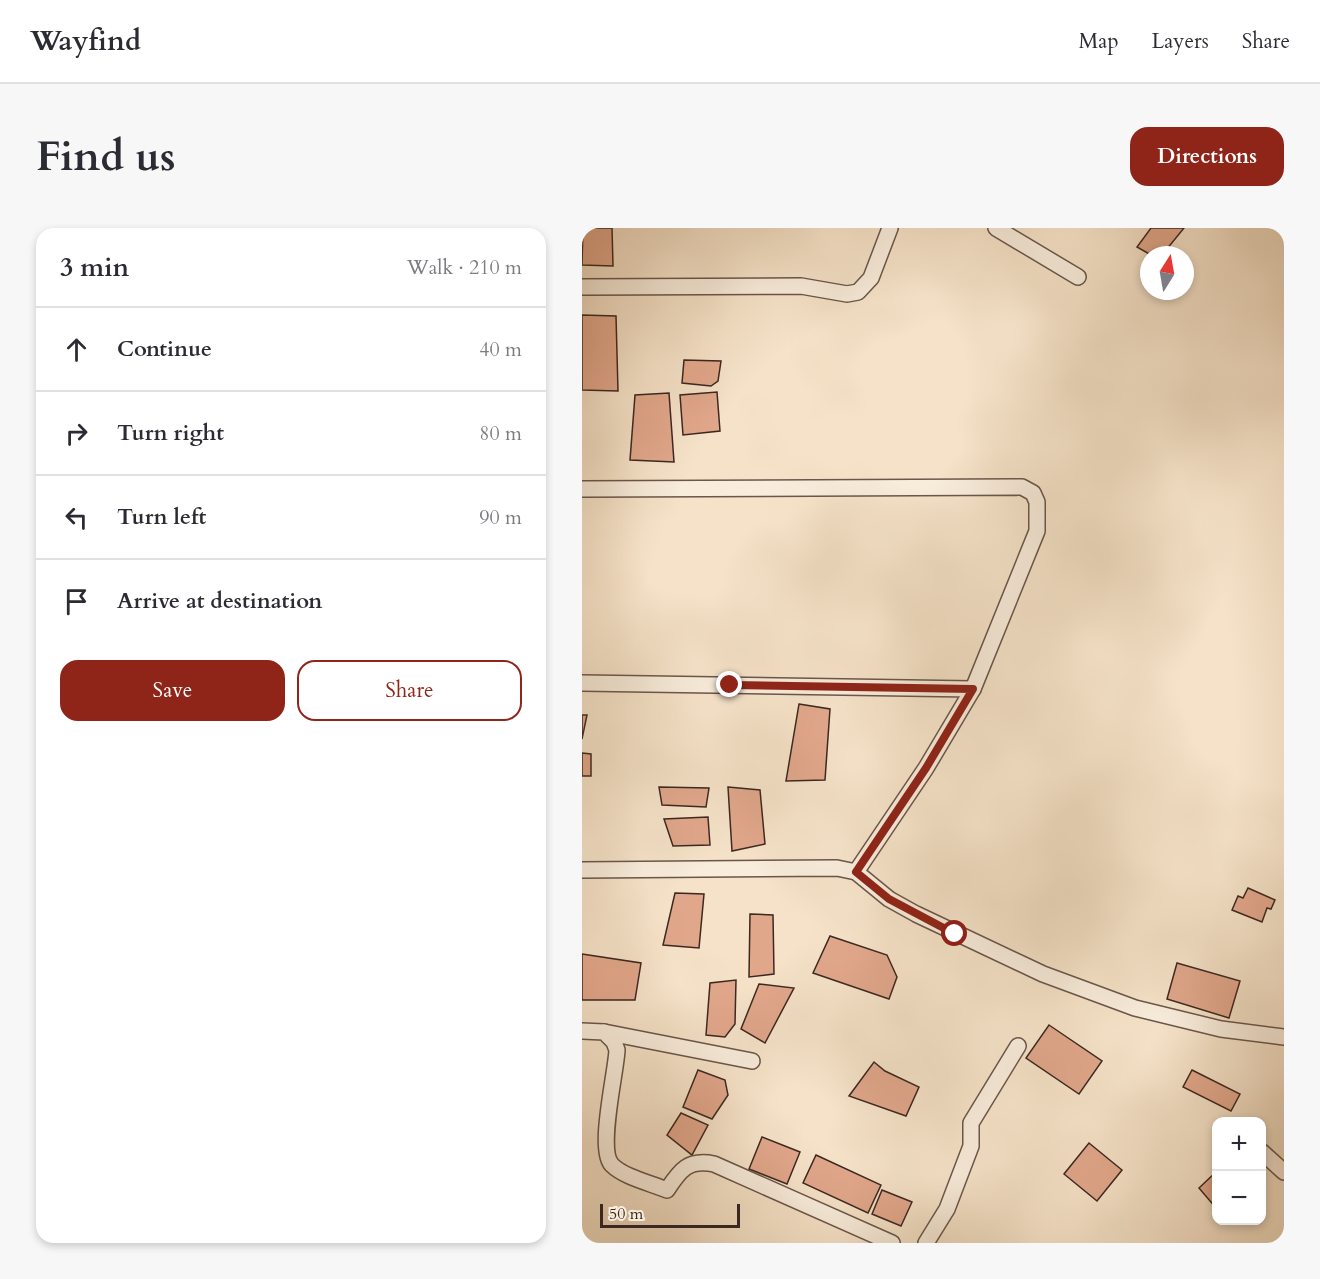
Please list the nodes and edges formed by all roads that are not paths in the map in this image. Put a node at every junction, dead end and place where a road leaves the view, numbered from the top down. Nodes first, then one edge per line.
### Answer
1 (890, 228) edge
2 (996, 228) edge
3 (1078, 278) dead end
4 (582, 288) edge
5 (582, 489) edge
6 (582, 683) edge
7 (973, 689) junction
8 (582, 870) edge
9 (856, 872) junction
10 (582, 1031) edge
11 (604, 1032) junction
12 (1284, 1036) edge
13 (1018, 1046) dead end
14 (752, 1061) dead end
15 (1266, 1156) edge
16 (1284, 1172) edge
17 (892, 1243) edge
18 (926, 1243) edge

1 - 4 street
2 - 3 street
5 - 7 street
6 - 7 street
7 - 9 street
8 - 9 street
9 - 12 street
10 - 11 street
11 - 14 street
11 - 17 street
13 - 18 street
15 - 16 street

